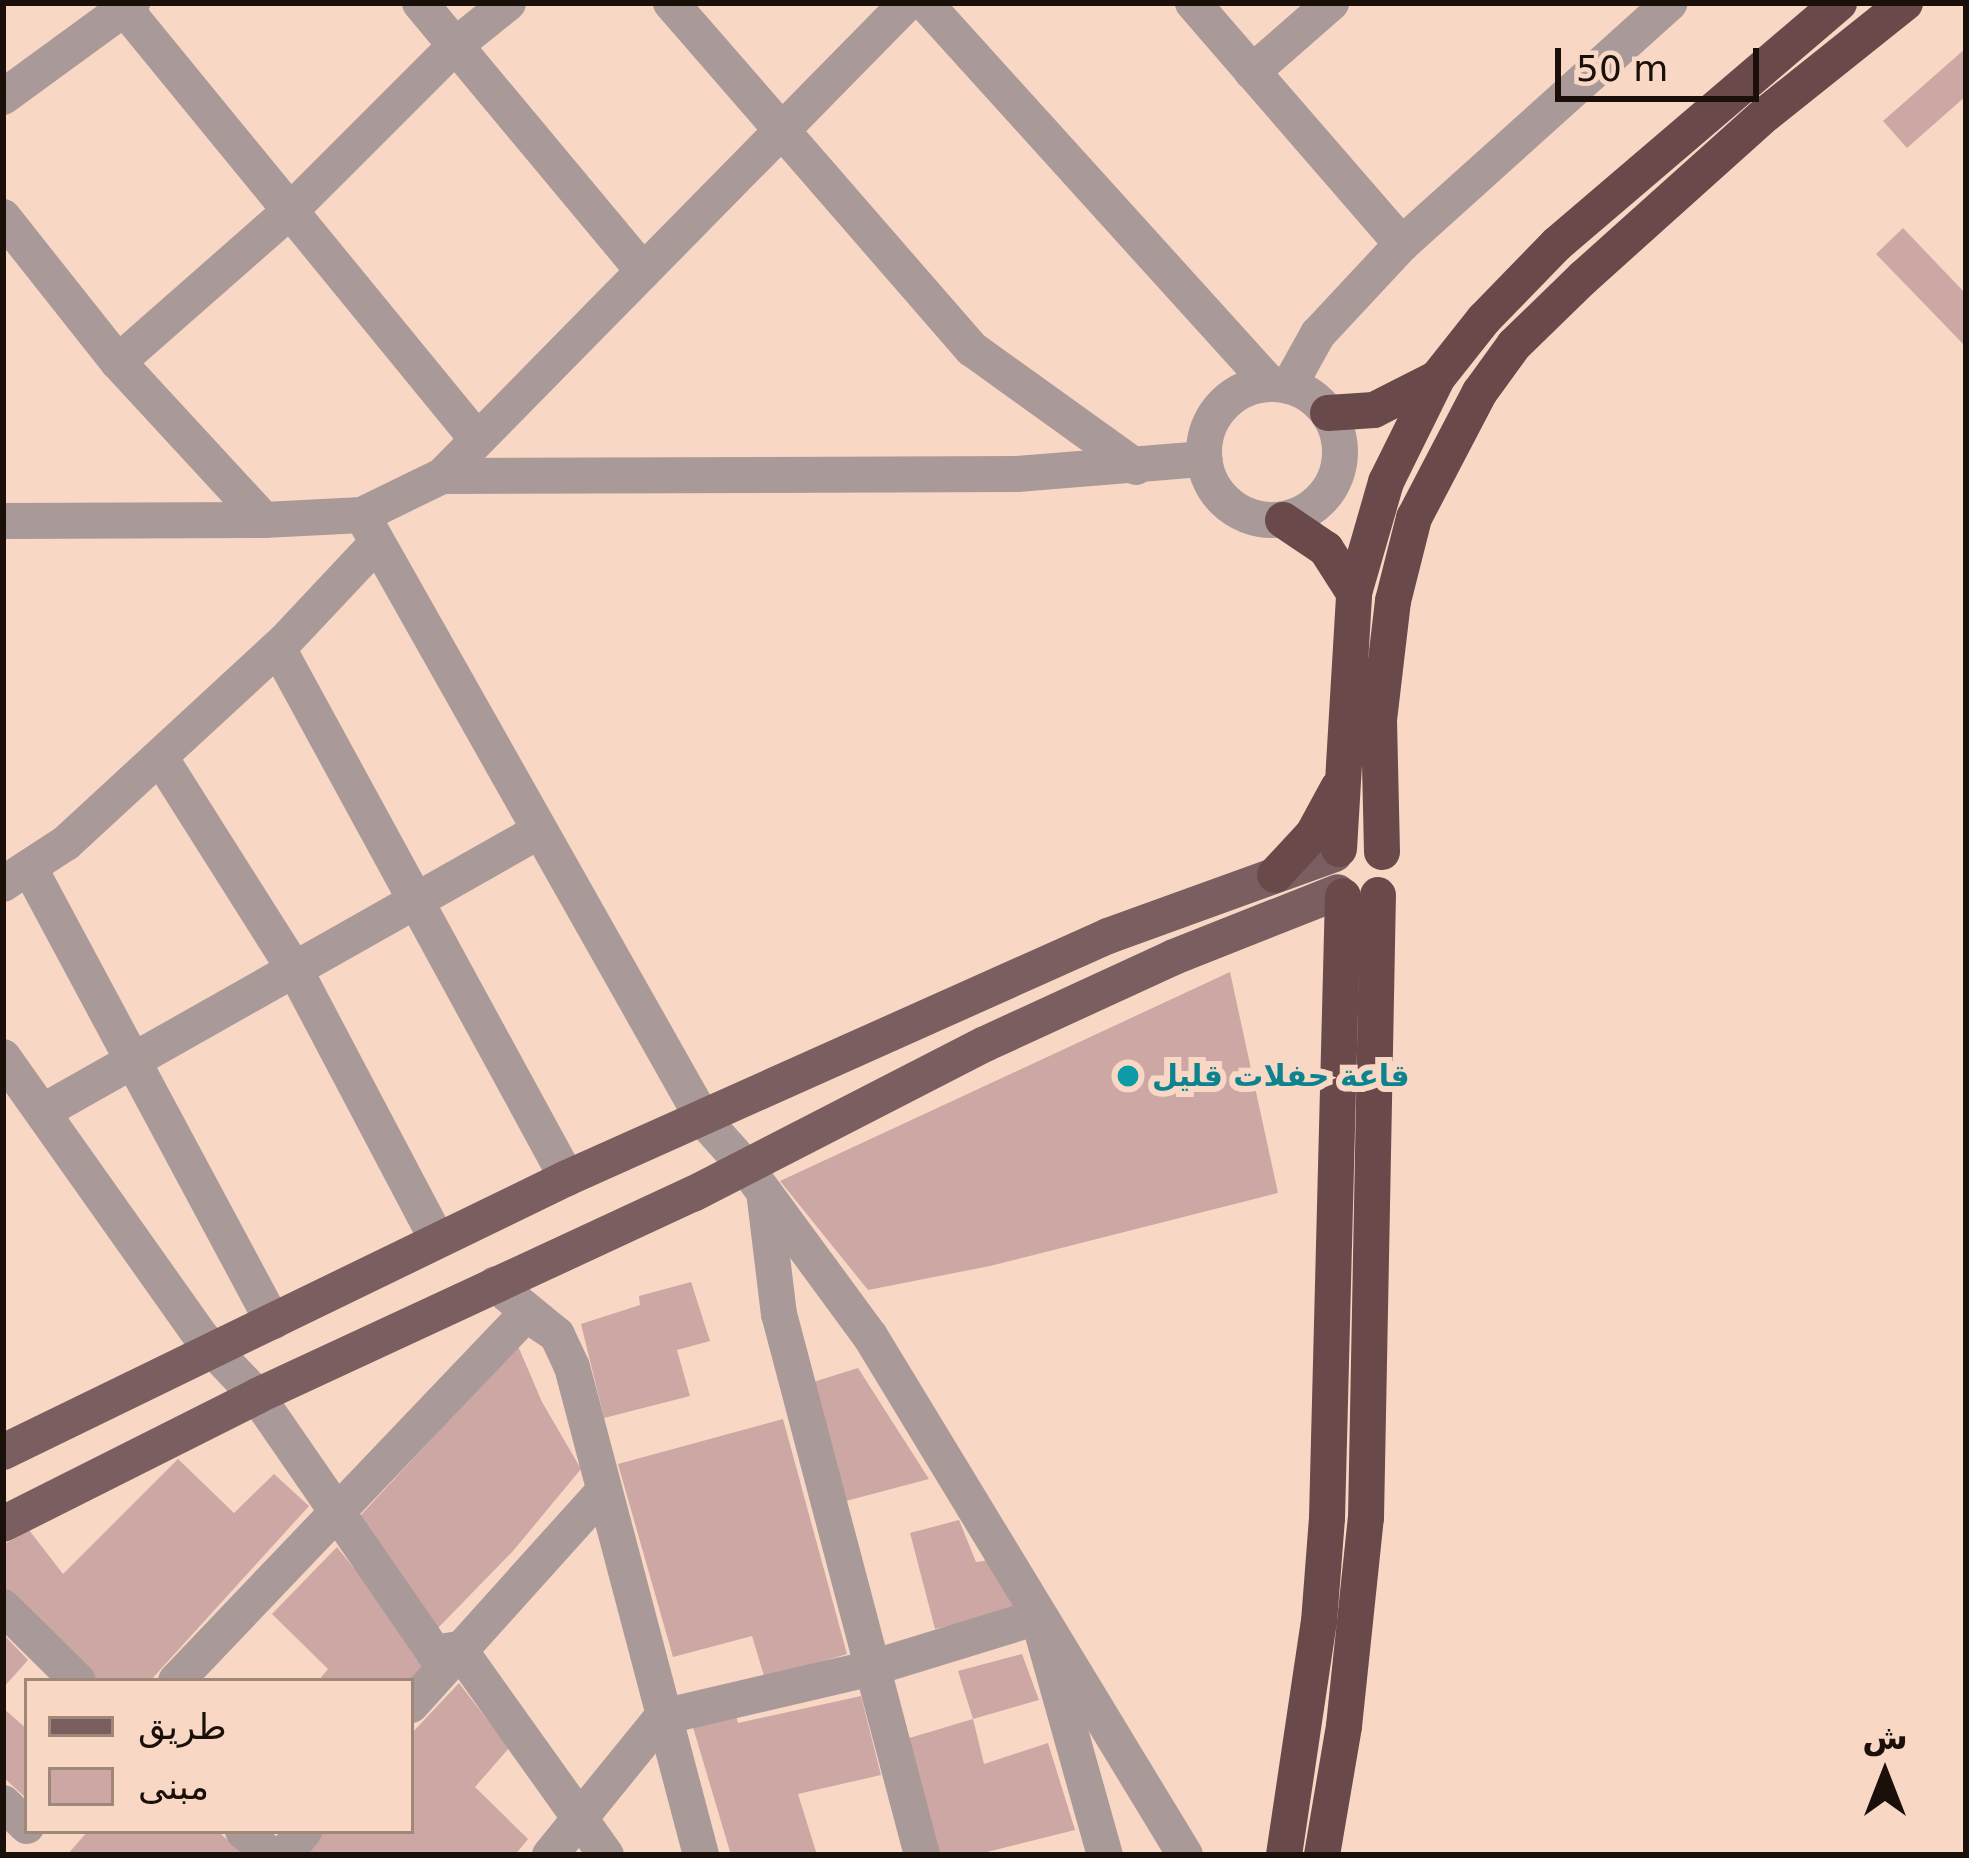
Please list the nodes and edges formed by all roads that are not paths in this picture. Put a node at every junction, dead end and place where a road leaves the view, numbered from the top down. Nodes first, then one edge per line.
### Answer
1 (420, 3) edge
2 (508, 3) edge
3 (671, 3) edge
4 (907, 3) edge
5 (926, 3) edge
6 (1193, 3) edge
7 (1331, 3) edge
8 (1670, 3) edge
9 (1839, 3) edge
10 (1905, 3) edge
11 (129, 6) edge
12 (456, 45) junction
13 (1252, 71) junction
14 (3, 97) edge
15 (780, 135) junction
16 (291, 210) junction
17 (3, 217) edge
18 (1402, 244) junction
19 (643, 271) junction
20 (118, 362) junction
21 (1438, 377) junction
22 (1279, 385) junction
23 (1328, 413) junction
24 (477, 439) junction
25 (1204, 459) junction
26 (1136, 467) junction
27 (442, 476) junction
28 (264, 520) junction
29 (1283, 520) junction
30 (3, 521) edge
31 (370, 529) junction
32 (1354, 593) junction
33 (278, 648) junction
34 (160, 757) junction
35 (1340, 785) junction
36 (538, 831) junction
37 (1337, 852) junction
38 (1382, 852) junction
39 (16, 875) edge
40 (1275, 875) junction
41 (1353, 894) junction
42 (419, 899) junction
43 (296, 972) junction
44 (3, 1057) edge
45 (131, 1062) junction
46 (44, 1111) junction
47 (703, 1119) junction
48 (567, 1178) junction
49 (755, 1180) junction
50 (436, 1237) junction
51 (495, 1284) junction
52 (273, 1322) junction
53 (557, 1336) junction
54 (218, 1348) junction
55 (257, 1396) junction
56 (3, 1452) edge
57 (602, 1493) junction
58 (336, 1512) junction
59 (3, 1524) edge
60 (3, 1607) edge
61 (1038, 1618) junction
62 (459, 1648) junction
63 (872, 1668) junction
64 (75, 1678) edge
65 (179, 1678) edge
66 (414, 1701) edge
67 (662, 1718) junction
68 (581, 1824) junction
69 (246, 1834) edge
70 (271, 1855) edge
71 (550, 1855) edge
72 (606, 1855) edge
73 (701, 1855) edge
74 (922, 1855) edge
75 (1105, 1855) edge
76 (1185, 1855) edge
77 (1284, 1855) edge
78 (1322, 1855) edge

1 - 12 street
2 - 12 street
3 - 15 street
4 - 15 street
5 - 22 street
6 - 13 street
7 - 13 street
8 - 18 street
9 - 21 highway
10 - 38 highway
11 - 14 street
11 - 16 street
12 - 16 street
12 - 19 street
13 - 18 street
15 - 19 street
15 - 26 street
16 - 20 street
16 - 24 street
17 - 20 street
18 - 22 street
19 - 24 street
20 - 28 street
21 - 23 highway
21 - 32 highway
22 - 23 street
22 - 25 street
23 - 29 street
24 - 27 street
25 - 26 street
25 - 29 street
26 - 27 street
27 - 31 street
28 - 30 street
28 - 31 street
29 - 32 highway
31 - 33 street
31 - 36 street
32 - 35 highway
33 - 34 street
33 - 42 street
34 - 39 street
34 - 43 street
35 - 37 highway
35 - 40 highway
36 - 42 street
36 - 47 street
37 - 38 highway
37 - 40 main road
37 - 41 highway
38 - 41 highway
39 - 45 street
40 - 47 main road
41 - 49 main road
41 - 77 highway
41 - 78 highway
42 - 43 street
42 - 48 street
43 - 45 street
43 - 50 street
44 - 46 street
45 - 46 street
45 - 52 street
46 - 54 street
47 - 48 main road
47 - 49 street
48 - 50 main road
49 - 51 main road
49 - 61 street
49 - 63 street
50 - 52 main road
51 - 53 street
51 - 55 main road
52 - 54 main road
53 - 57 street
53 - 58 street
54 - 55 street
54 - 56 main road
55 - 58 street
55 - 59 main road
57 - 62 street
57 - 67 street
58 - 62 street
58 - 65 street
60 - 64 street
61 - 63 street
61 - 75 street
61 - 76 street
62 - 66 street
62 - 68 street
63 - 67 street
63 - 74 street
67 - 68 street
67 - 73 street
68 - 71 street
68 - 72 street
69 - 70 street

